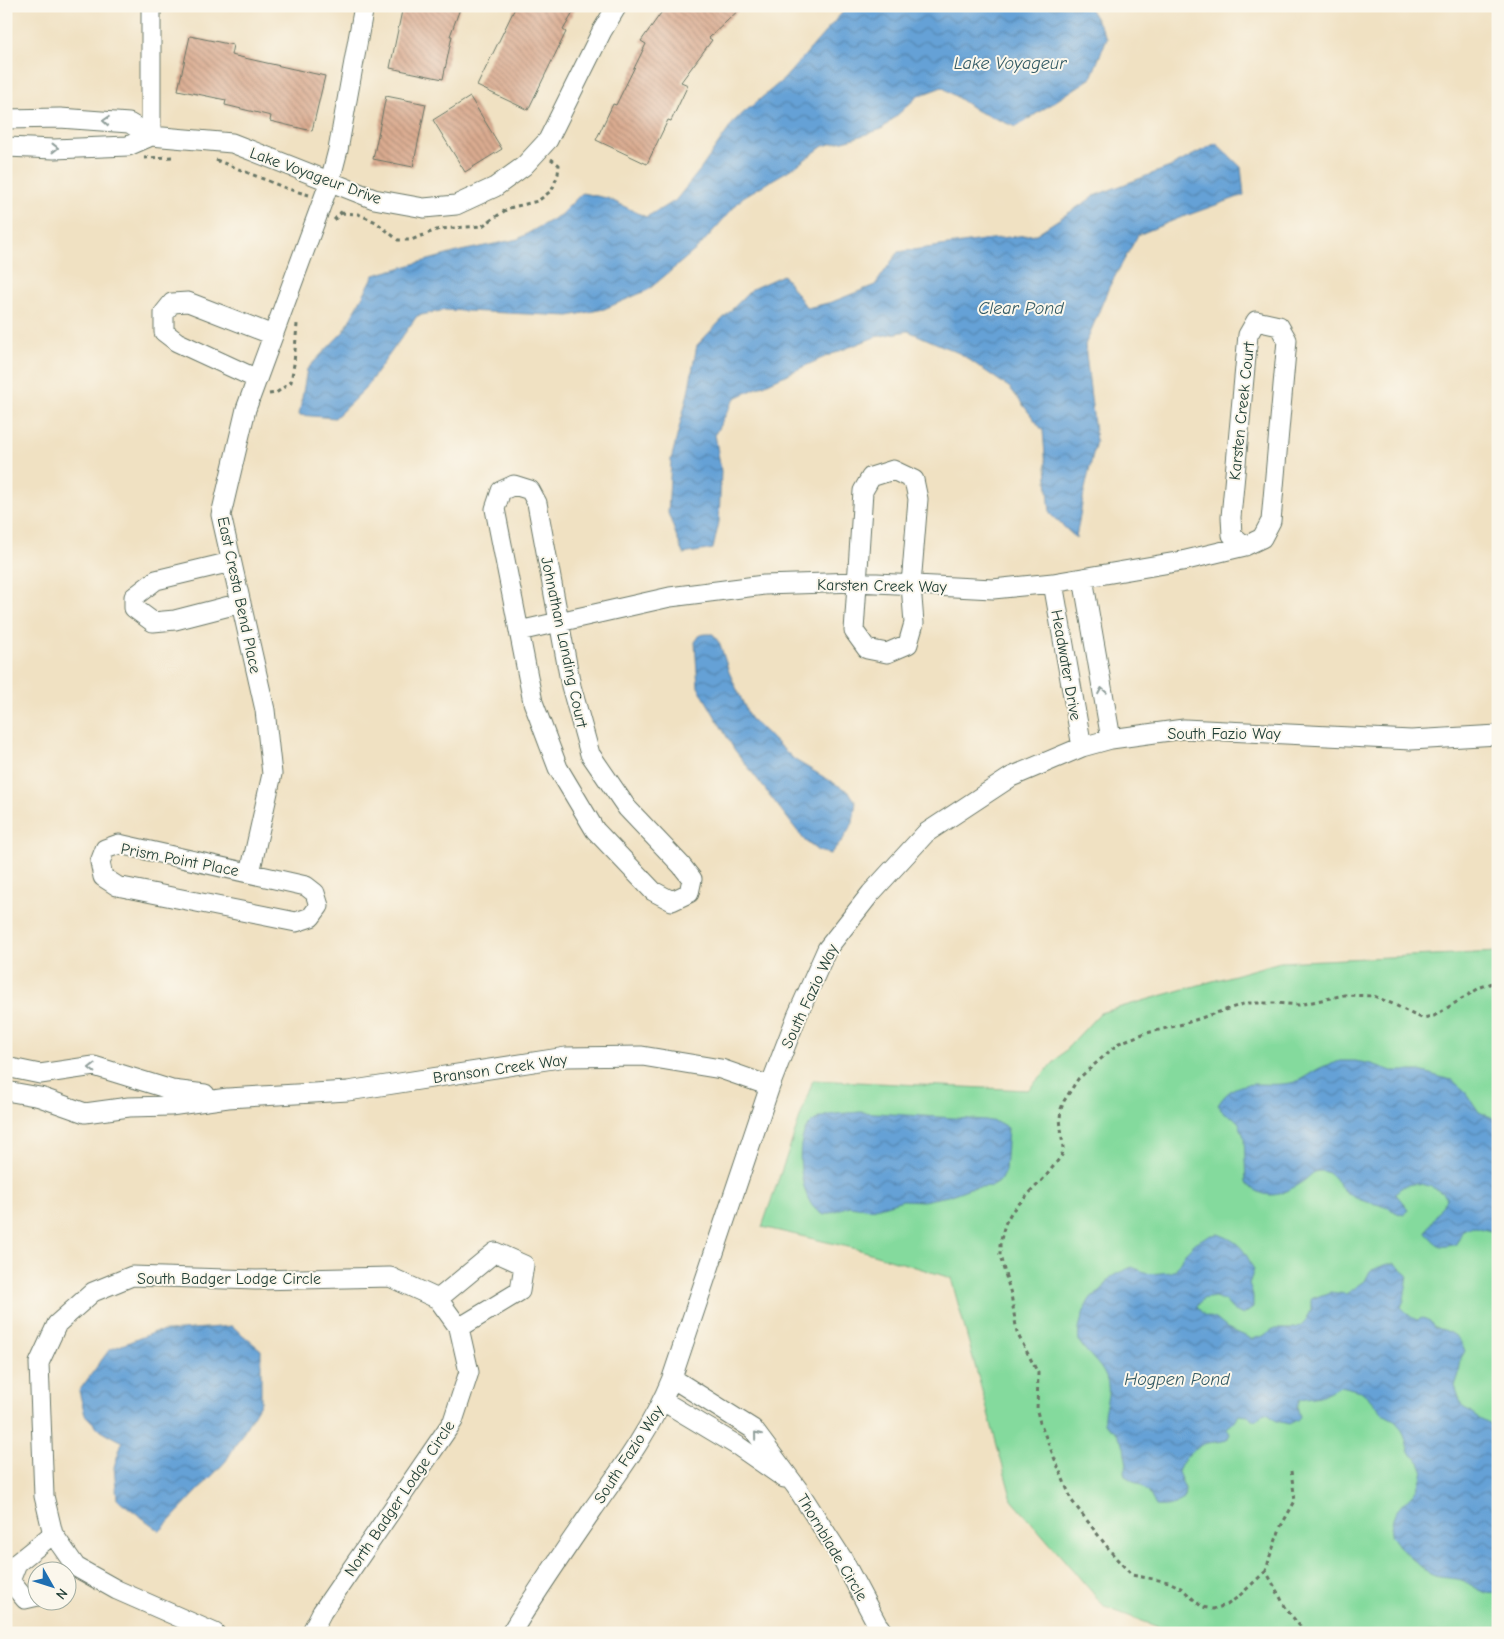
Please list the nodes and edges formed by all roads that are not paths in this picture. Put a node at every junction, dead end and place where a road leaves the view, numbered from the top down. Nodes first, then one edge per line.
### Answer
1 (151, 6) edge
2 (364, 6) edge
3 (617, 6) edge
4 (6, 119) edge
5 (151, 136) junction
6 (6, 146) edge
7 (330, 181) junction
8 (273, 336) junction
9 (255, 384) junction
10 (1245, 546) junction
11 (231, 562) junction
12 (1083, 578) junction
13 (857, 582) junction
14 (1053, 583) junction
15 (911, 585) junction
16 (241, 603) junction
17 (558, 622) junction
18 (519, 631) junction
19 (1498, 735) edge
20 (1111, 739) junction
21 (1082, 747) junction
22 (250, 874) junction
23 (6, 1067) edge
24 (40, 1074) junction
25 (128, 1077) junction
26 (770, 1086) junction
27 (6, 1091) edge
28 (40, 1097) junction
29 (228, 1098) junction
30 (129, 1107) junction
31 (418, 1289) joint
32 (438, 1299) junction
33 (458, 1328) junction
34 (672, 1378) junction
35 (663, 1401) junction
36 (797, 1488) junction
37 (53, 1534) junction
38 (67, 1562) edge
39 (78, 1574) edge
40 (28, 1598) edge
41 (875, 1630) edge
42 (215, 1633) edge
43 (311, 1633) edge
44 (511, 1633) edge

1 - 5 street
2 - 7 street, East Cresta Bend Place
3 - 7 street, Lake Voyageur Drive
5 -> 4 street, Lake Voyageur Drive
6 -> 5 street, Lake Voyageur Drive
5 - 7 street, Lake Voyageur Drive
7 - 8 street, East Cresta Bend Place
8 - 9 street, East Cresta Bend Place
8 - 9 street
9 - 11 street, East Cresta Bend Place
10 - 10 street, Karsten Creek Court
10 - 12 street, Karsten Creek Way
11 - 16 street, East Cresta Bend Place
11 - 16 street
12 - 14 street, Karsten Creek Way
20 -> 12 street, Headwater Drive
13 - 15 street, Karsten Creek Way
13 - 15 street
13 - 15 street
13 - 17 street, Karsten Creek Way
14 - 15 street, Karsten Creek Way
14 - 21 street, Headwater Drive
16 - 22 street, East Cresta Bend Place
17 - 18 street, Karsten Creek Way
17 - 18 street, Johnathan Landing Court
17 - 18 street, Johnathan Landing Court
19 - 20 street, South Fazio Way
20 - 21 street, South Fazio Way
21 - 26 street, South Fazio Way
22 - 22 street, Prism Point Place
23 - 24 street, Branson Creek Way
25 -> 24 street, Branson Creek Way
24 - 28 street
25 - 29 street, Branson Creek Way
25 - 30 street
26 - 29 street, Branson Creek Way
26 - 34 street, South Fazio Way
27 - 28 street, Branson Creek Way
28 - 30 street, Branson Creek Way
29 - 30 street, Branson Creek Way
31 - 32 street, North Badger Lodge Circle
31 - 37 street, South Badger Lodge Circle
32 - 33 street, North Badger Lodge Circle
32 - 33 street
33 - 43 street, North Badger Lodge Circle
34 - 35 street, South Fazio Way
36 -> 34 street, Thornblade Circle
35 - 36 street, Thornblade Circle
35 - 44 street, South Fazio Way
36 - 41 street, Thornblade Circle
37 - 38 street, South Badger Lodge Circle
37 - 40 street
39 - 42 street, South Badger Lodge Circle

